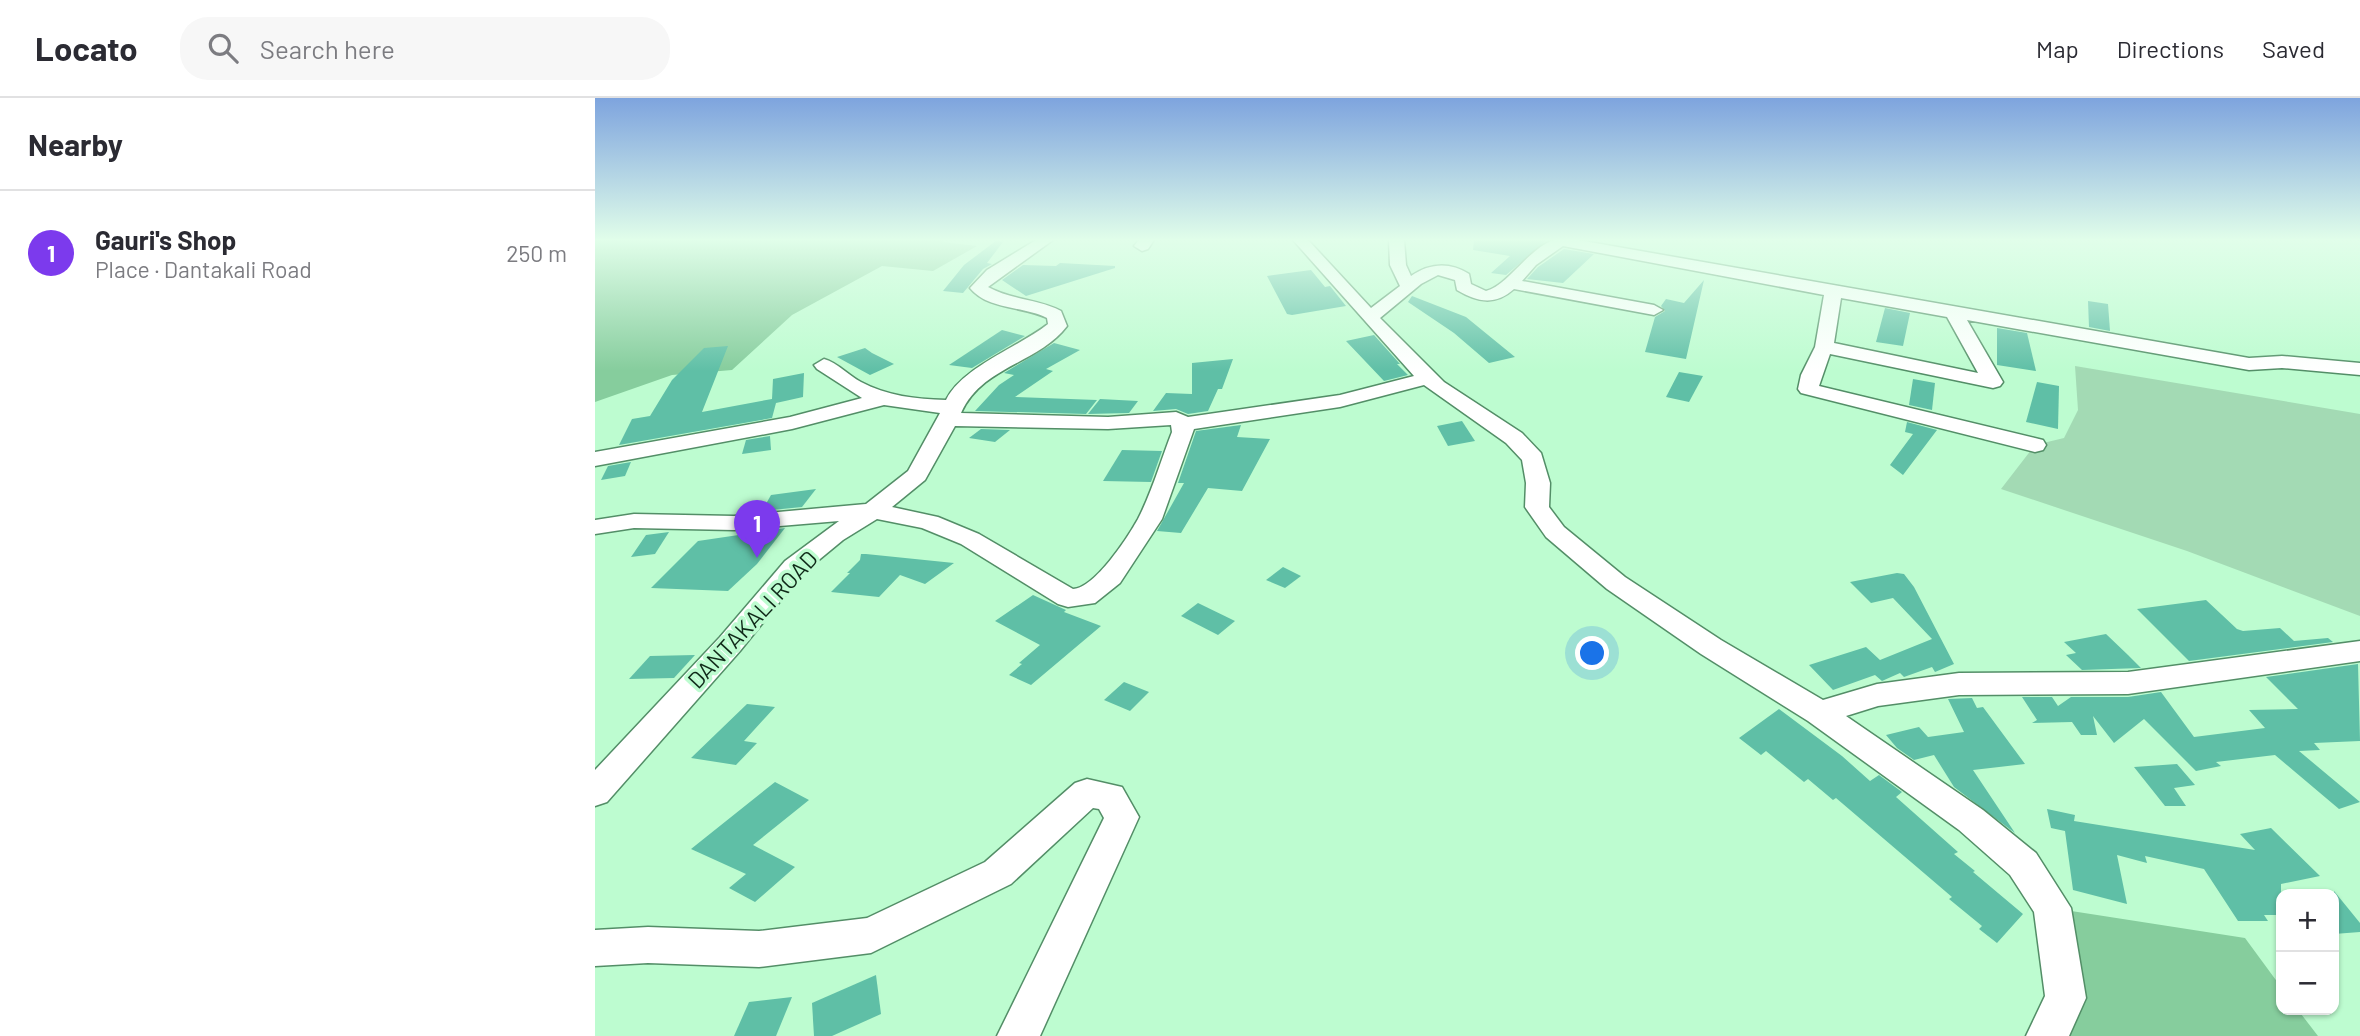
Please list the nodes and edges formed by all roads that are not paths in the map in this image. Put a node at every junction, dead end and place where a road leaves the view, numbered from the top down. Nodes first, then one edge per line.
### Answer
1 (981, 284) edge
2 (1341, 284) edge
3 (1407, 284) edge
4 (1463, 284) edge
5 (1512, 284) joint
6 (1801, 284) edge
7 (1835, 290) junction
8 (1654, 310) dead end
9 (1953, 311) junction
10 (1371, 316) junction
11 (1824, 347) junction
12 (824, 365) dead end
13 (2360, 369) edge
14 (1429, 378) junction
15 (881, 399) junction
16 (949, 413) junction
17 (1183, 424) junction
18 (2035, 445) dead end
19 (595, 459) edge
20 (873, 511) junction
21 (595, 527) edge
22 (2360, 651) edge
23 (1819, 713) junction
24 (595, 792) edge
25 (595, 948) edge
26 (1018, 1036) edge
27 (2047, 1036) edge

1 - 16 street, DANTAKALI ROAD
2 - 10 street
3 - 10 street
4 - 5 street
5 - 8 street
6 - 7 street
7 - 9 street
7 - 11 street
9 - 11 street
9 - 13 street
10 - 14 street
11 - 18 street
12 - 15 street
14 - 17 street
14 - 23 street
15 - 16 street
15 - 19 street
16 - 17 street
16 - 20 street, DANTAKALI ROAD
17 - 20 street
20 - 21 street
20 - 24 street, DANTAKALI ROAD
22 - 23 street
23 - 27 street
25 - 26 street

